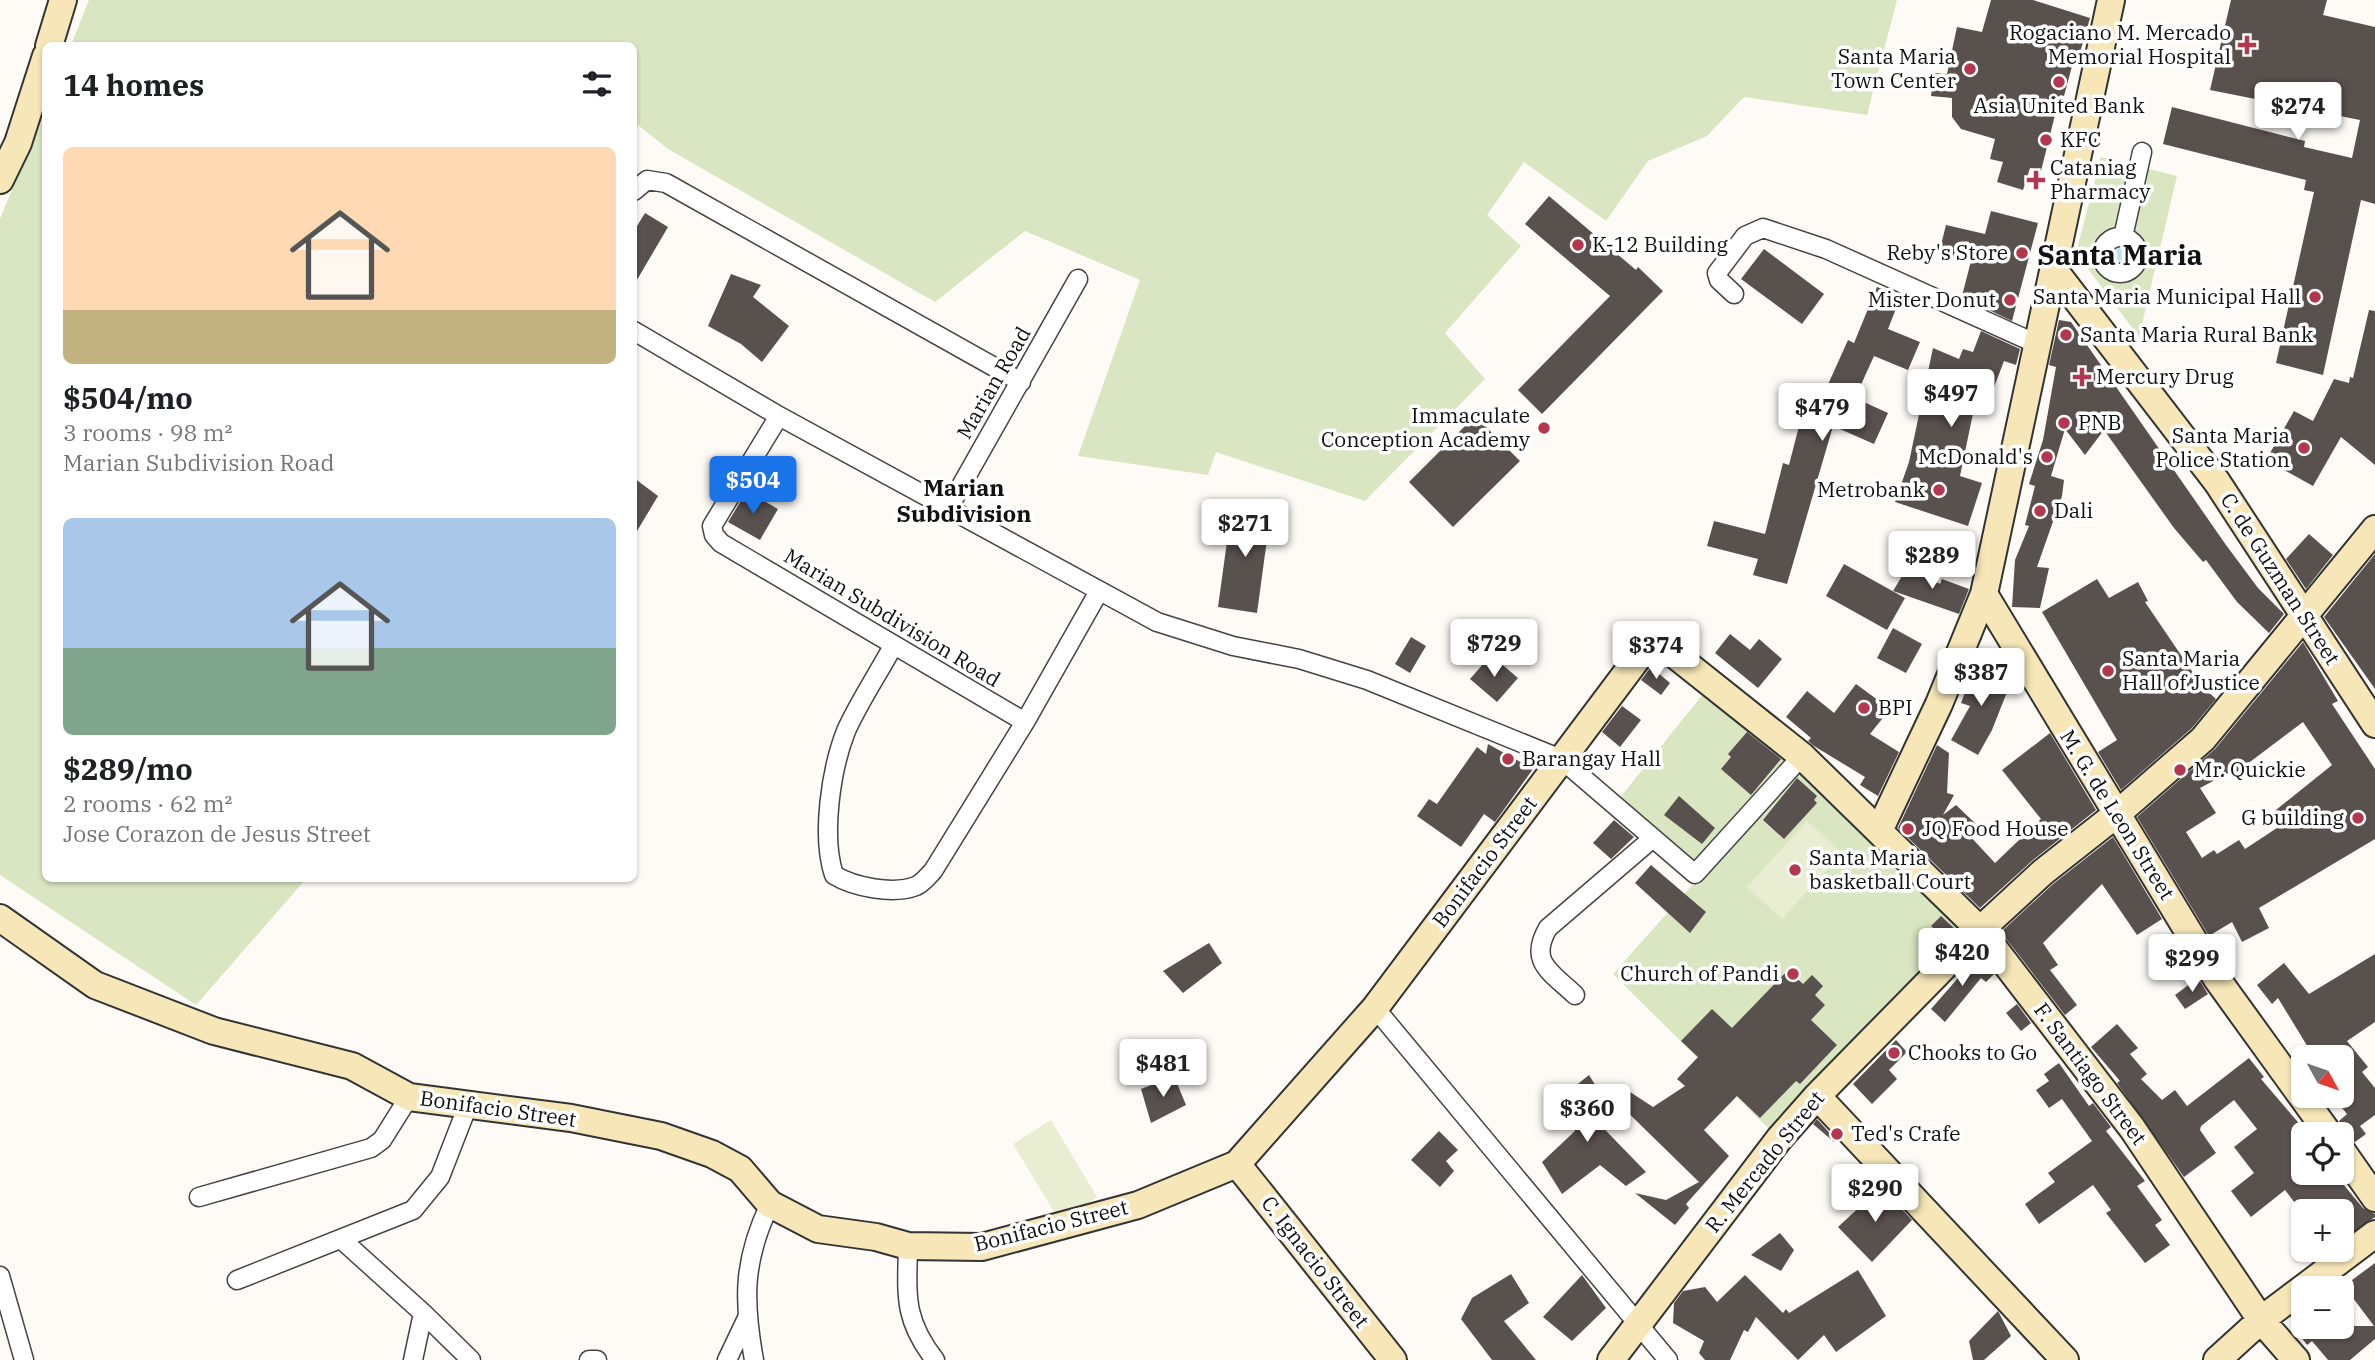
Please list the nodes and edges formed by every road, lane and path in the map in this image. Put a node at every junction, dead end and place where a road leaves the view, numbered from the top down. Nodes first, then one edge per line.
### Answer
1 (63, 0) edge
2 (2111, 0) edge
3 (50, 42) edge
4 (42, 68) edge
5 (2142, 152) dead end
6 (0, 180) edge
7 (637, 188) edge
8 (2123, 237) dead end
9 (2054, 270) junction
10 (1078, 279) dead end
11 (1734, 294) dead end
12 (637, 333) edge
13 (2039, 345) junction
14 (1021, 382) junction
15 (779, 416) junction
16 (948, 509) junction
17 (2375, 529) edge
18 (1098, 593) junction
19 (1984, 594) junction
20 (2305, 616) junction
21 (893, 646) junction
22 (1665, 647) joint
23 (1025, 722) junction
24 (2375, 724) edge
25 (1802, 756) junction
26 (1562, 759) junction
27 (2118, 813) junction
28 (1879, 831) junction
29 (1653, 838) junction
30 (0, 918) edge
31 (1980, 930) junction
32 (1575, 995) dead end
33 (1375, 1009) junction
34 (1817, 1096) junction
35 (409, 1097) junction
36 (468, 1105) junction
37 (2320, 1122) edge
38 (1237, 1164) junction
39 (2354, 1168) edge
40 (199, 1197) dead end
41 (2375, 1198) edge
42 (770, 1203) junction
43 (2375, 1234) edge
44 (341, 1239) junction
45 (908, 1246) junction
46 (0, 1276) edge
47 (237, 1280) dead end
48 (423, 1313) junction
49 (747, 1318) junction
50 (2261, 1320) junction
51 (1637, 1323) junction
52 (24, 1360) edge
53 (413, 1360) edge
54 (471, 1360) edge
55 (589, 1360) edge
56 (597, 1360) edge
57 (727, 1360) edge
58 (754, 1360) edge
59 (935, 1360) edge
60 (1393, 1360) edge
61 (1611, 1360) edge
62 (1668, 1360) edge
63 (2064, 1360) edge
64 (2217, 1360) edge
65 (2295, 1360) edge

1 - 3 street
2 - 9 street
4 - 6 street
5 - 8 street
7 - 14 street
9 - 13 street
9 - 20 street, C. de Guzman Street
10 - 14 street, Marian Road
11 - 13 street
12 - 15 street
13 - 19 street
14 - 16 street, Marian Road
15 - 16 street
15 - 21 street, Marian Subdivision Road
16 - 18 street
17 - 20 street, R. Mercado Street
18 - 23 street
18 - 26 street
19 - 27 street, M. G. de Leon Street
19 - 28 street
20 - 24 street, C. de Guzman Street
20 - 27 street, R. Mercado Street
21 - 23 street, Marian Subdivision Road
21 - 23 street
22 - 25 street, F. Santiago Street
22 - 26 street, Bonifacio Street
25 - 28 street, F. Santiago Street
25 - 29 street
26 - 29 street
26 - 33 street, Bonifacio Street
27 - 31 street, R. Mercado Street
27 - 37 street, M. G. de Leon Street
28 - 31 street, F. Santiago Street
29 - 32 street
30 - 35 street, Bonifacio Street
31 - 34 street, R. Mercado Street
31 - 50 street, F. Santiago Street
33 - 38 street, Bonifacio Street
33 - 51 street
34 - 51 street, R. Mercado Street
34 - 63 street
35 - 36 street, Bonifacio Street
35 - 40 street
36 - 42 street, Bonifacio Street
36 - 44 street
38 - 45 street, Bonifacio Street
38 - 60 street, C. Ignacio Street
39 - 41 street
42 - 45 street, Bonifacio Street
42 - 49 street
43 - 50 street
44 - 47 street
44 - 48 street
45 - 59 street
46 - 52 street
48 - 53 street
48 - 54 street
49 - 57 street
49 - 58 street
50 - 64 street
50 - 65 street, F. Santiago Street
51 - 61 street, R. Mercado Street
51 - 62 street
55 - 56 street

